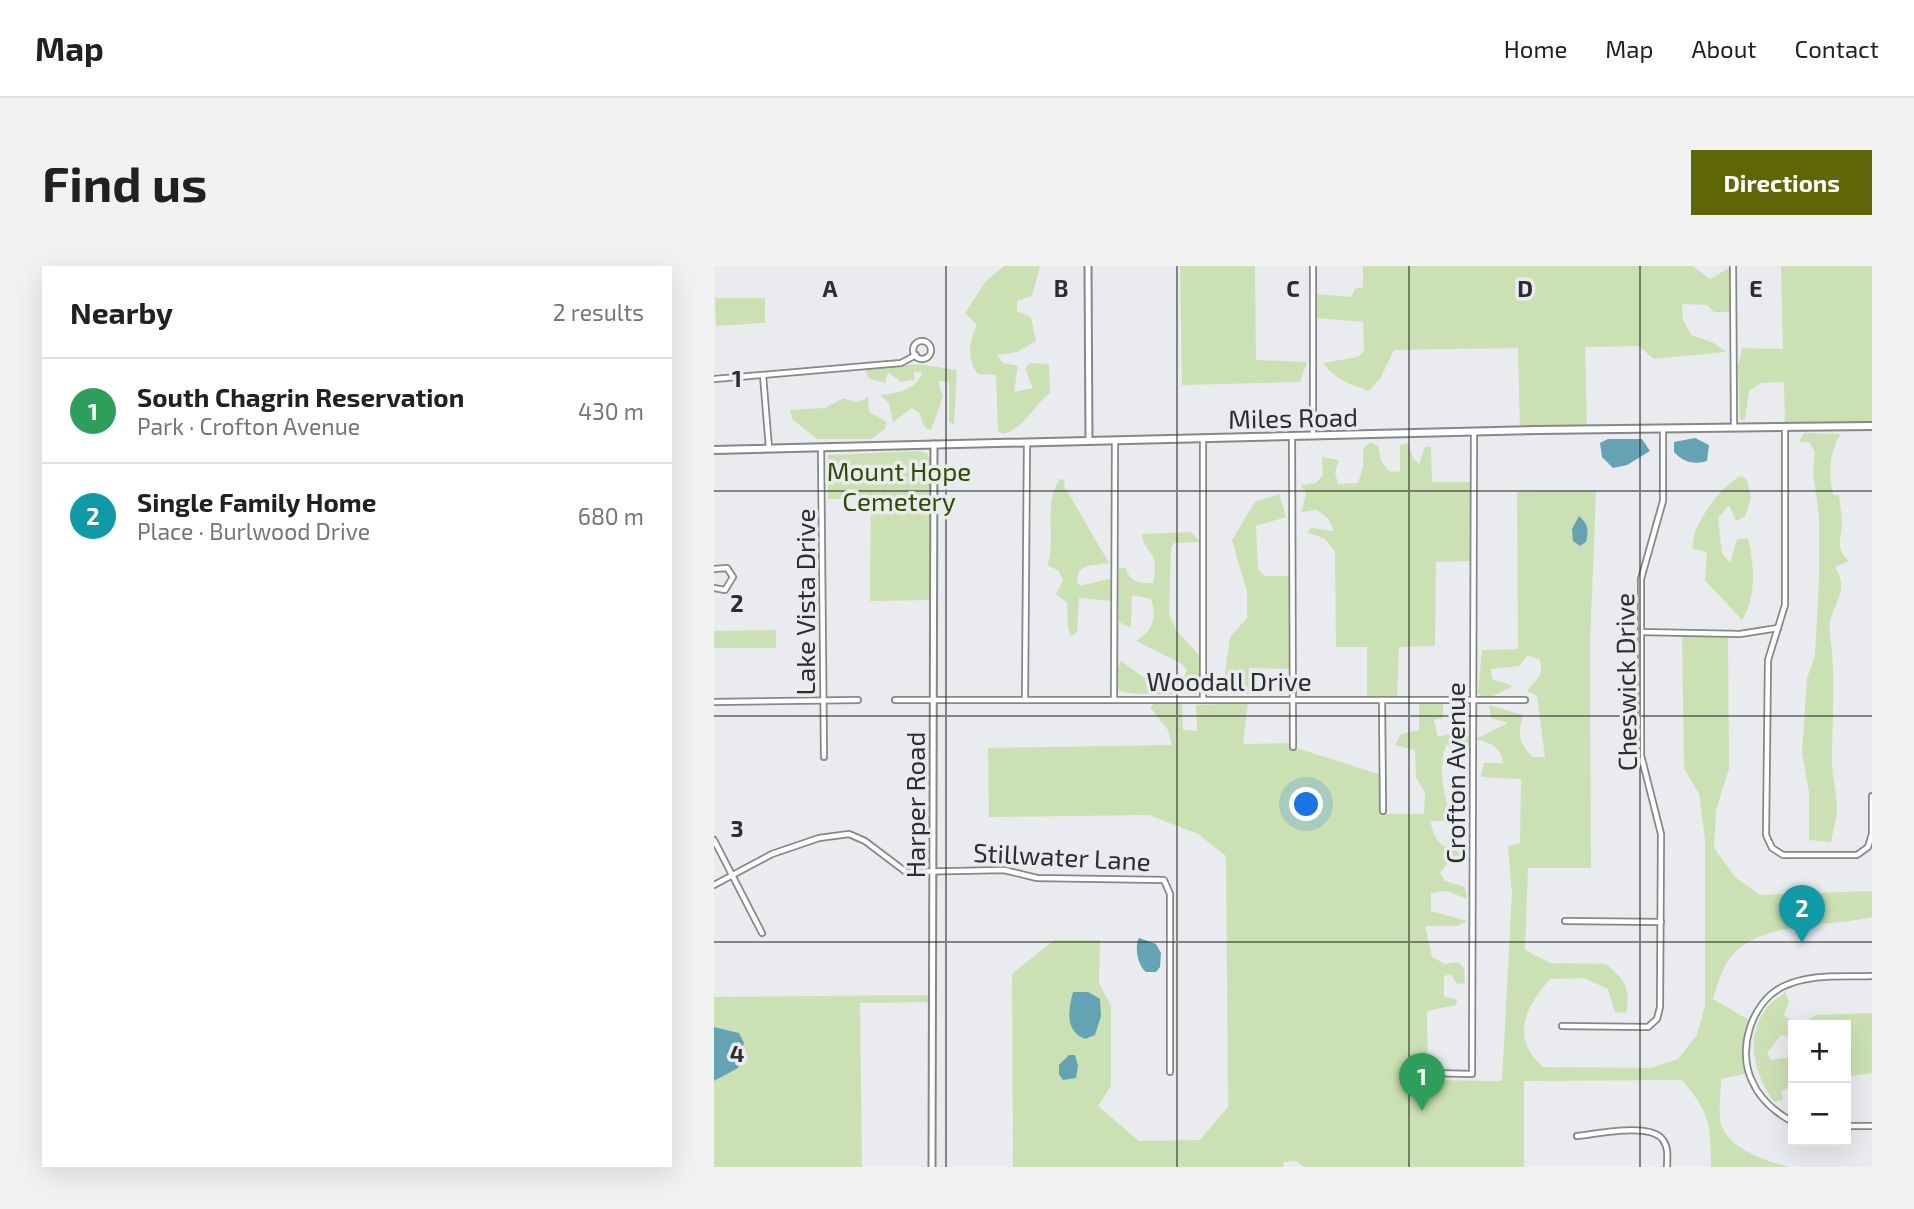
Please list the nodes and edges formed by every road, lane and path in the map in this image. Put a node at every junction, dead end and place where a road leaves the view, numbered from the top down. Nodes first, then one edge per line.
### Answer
1 (1088, 266) edge
2 (1313, 266) edge
3 (1733, 266) edge
4 (916, 355) dead end
5 (763, 375) junction
6 (714, 379) edge
7 (1785, 426) junction
8 (1872, 426) edge
9 (1734, 427) junction
10 (1663, 429) junction
11 (1474, 432) junction
12 (1312, 436) junction
13 (1292, 437) junction
14 (1203, 439) junction
15 (1089, 440) junction
16 (1115, 440) junction
17 (1027, 442) junction
18 (934, 444) junction
19 (821, 447) junction
20 (769, 448) junction
21 (714, 450) edge
22 (714, 567) edge
23 (714, 588) edge
24 (1778, 628) junction
25 (1642, 632) junction
26 (1025, 699) junction
27 (1114, 699) junction
28 (1203, 699) junction
29 (824, 700) junction
30 (858, 700) dead end
31 (895, 700) dead end
32 (933, 700) junction
33 (1292, 700) junction
34 (1382, 700) junction
35 (1474, 700) junction
36 (1525, 700) dead end
37 (714, 702) edge
38 (1293, 747) dead end
39 (824, 757) dead end
40 (1872, 796) edge
41 (1383, 811) dead end
42 (714, 839) edge
43 (933, 871) junction
44 (733, 873) junction
45 (714, 885) edge
46 (1564, 921) dead end
47 (1661, 922) junction
48 (762, 933) dead end
49 (1872, 976) edge
50 (1562, 1026) dead end
51 (1170, 1072) dead end
52 (1432, 1073) dead end
53 (1788, 1118) edge
54 (1851, 1126) edge
55 (1872, 1126) edge
56 (1577, 1136) dead end
57 (932, 1167) edge
58 (1667, 1167) edge

1 - 15 street
2 - 12 street
3 - 9 street
4 - 5 street
5 - 6 street
5 - 20 street
7 - 8 main road, Miles Road
7 - 9 main road, Miles Road
7 - 24 street
9 - 10 main road, Miles Road
10 - 11 main road, Miles Road
10 - 25 street, Cheswick Drive
11 - 12 main road, Miles Road
11 - 35 street, Crofton Avenue
12 - 13 main road, Miles Road
13 - 14 main road, Miles Road
13 - 33 street
14 - 16 main road, Miles Road
14 - 28 street
15 - 16 main road, Miles Road
15 - 17 main road, Miles Road
16 - 27 street
17 - 18 main road, Miles Road
17 - 26 street
18 - 19 main road, Miles Road
18 - 32 street, Harper Road
19 - 20 main road, Miles Road
19 - 29 street, Lake Vista Drive
20 - 21 main road, Miles Road
22 - 23 street
24 - 25 street
24 - 40 street
25 - 47 street, Cheswick Drive
26 - 27 street, Woodall Drive
26 - 32 street, Woodall Drive
27 - 28 street, Woodall Drive
28 - 33 street, Woodall Drive
29 - 30 street
29 - 37 street
29 - 39 street, Lake Vista Drive
31 - 32 street, Woodall Drive
32 - 43 street, Harper Road
33 - 34 street, Woodall Drive
33 - 38 street
34 - 35 street, Woodall Drive
34 - 41 street
35 - 36 street, Woodall Drive
35 - 52 street, Crofton Avenue
42 - 44 street
43 - 44 street
43 - 51 street, Stillwater Lane
43 - 57 street, Harper Road
44 - 45 street
44 - 48 street
46 - 47 street
47 - 50 street, Cheswick Drive
49 - 53 street
54 - 55 street
56 - 58 street

